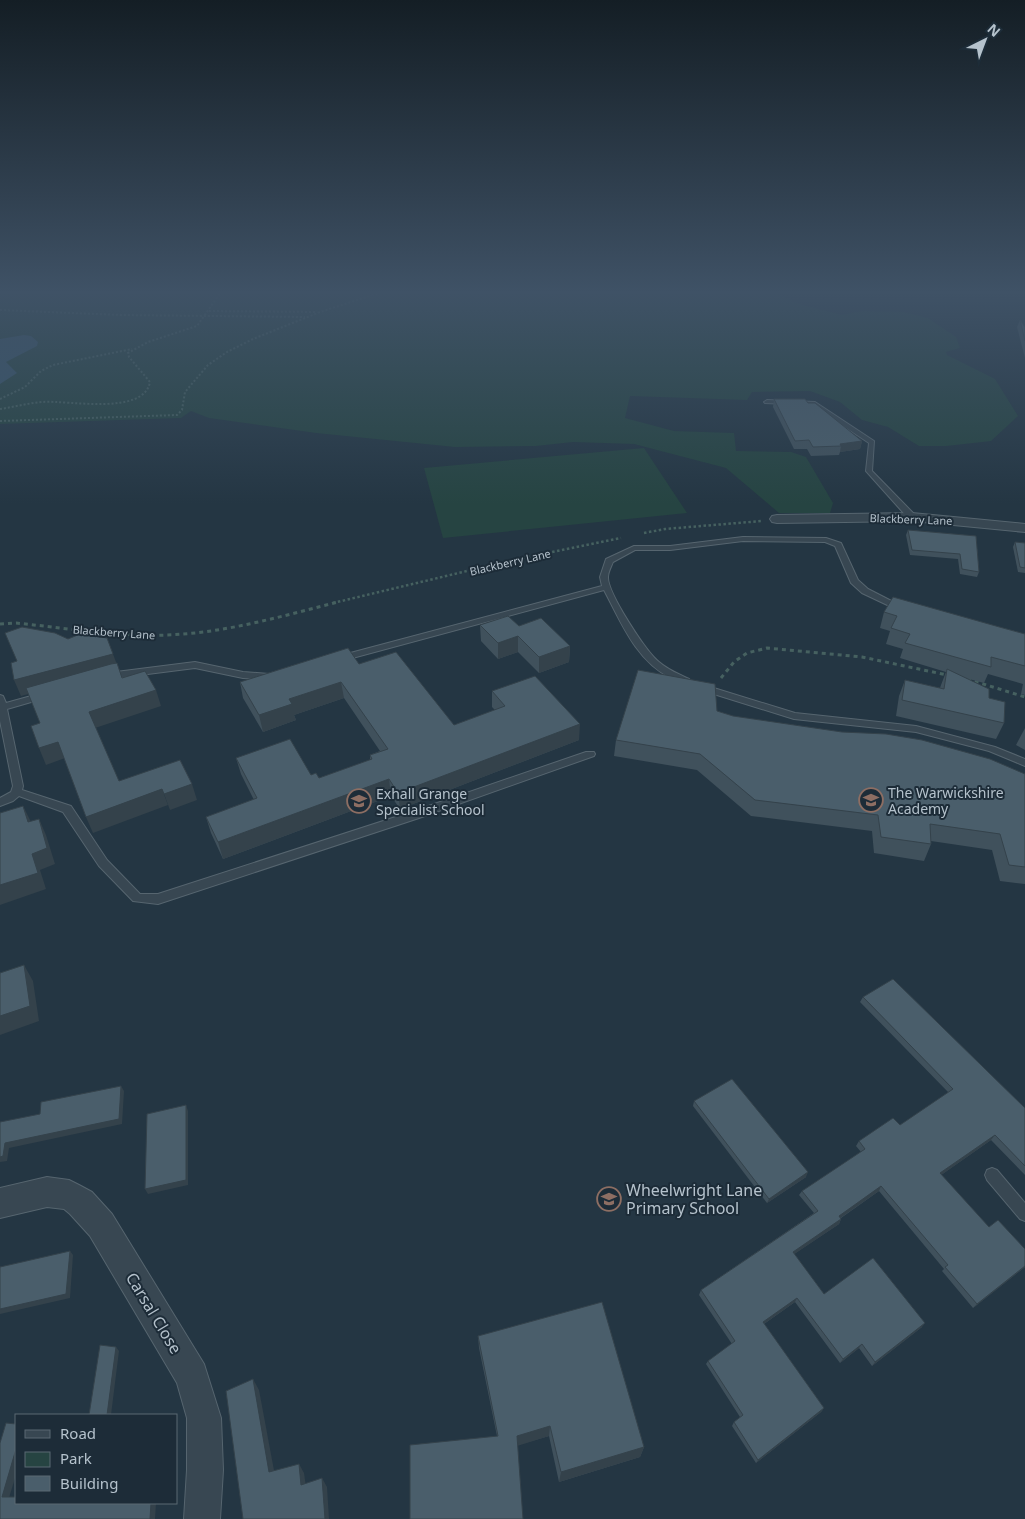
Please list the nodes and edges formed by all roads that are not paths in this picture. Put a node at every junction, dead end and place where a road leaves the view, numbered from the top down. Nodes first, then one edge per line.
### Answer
1 (766, 402) dead end
2 (912, 517) junction
3 (777, 520) road end
4 (1025, 528) edge
5 (606, 587) junction
6 (908, 610) edge
7 (335, 660) edge
8 (277, 676) edge
9 (100, 678) edge
10 (55, 692) edge
11 (1, 703) edge
12 (590, 754) dead end
13 (1025, 763) edge
14 (18, 792) junction
15 (0, 802) edge
16 (992, 1175) dead end
17 (0, 1203) edge
18 (1025, 1214) edge
19 (202, 1519) edge

1 - 2 lane
2 - 3 street, Blackberry Lane
2 - 4 street, Blackberry Lane
5 - 6 lane
5 - 7 lane
5 - 13 lane
8 - 9 lane
10 - 11 lane
11 - 14 lane
12 - 14 lane
14 - 15 lane
16 - 18 lane
17 - 19 street, Carsal Close

